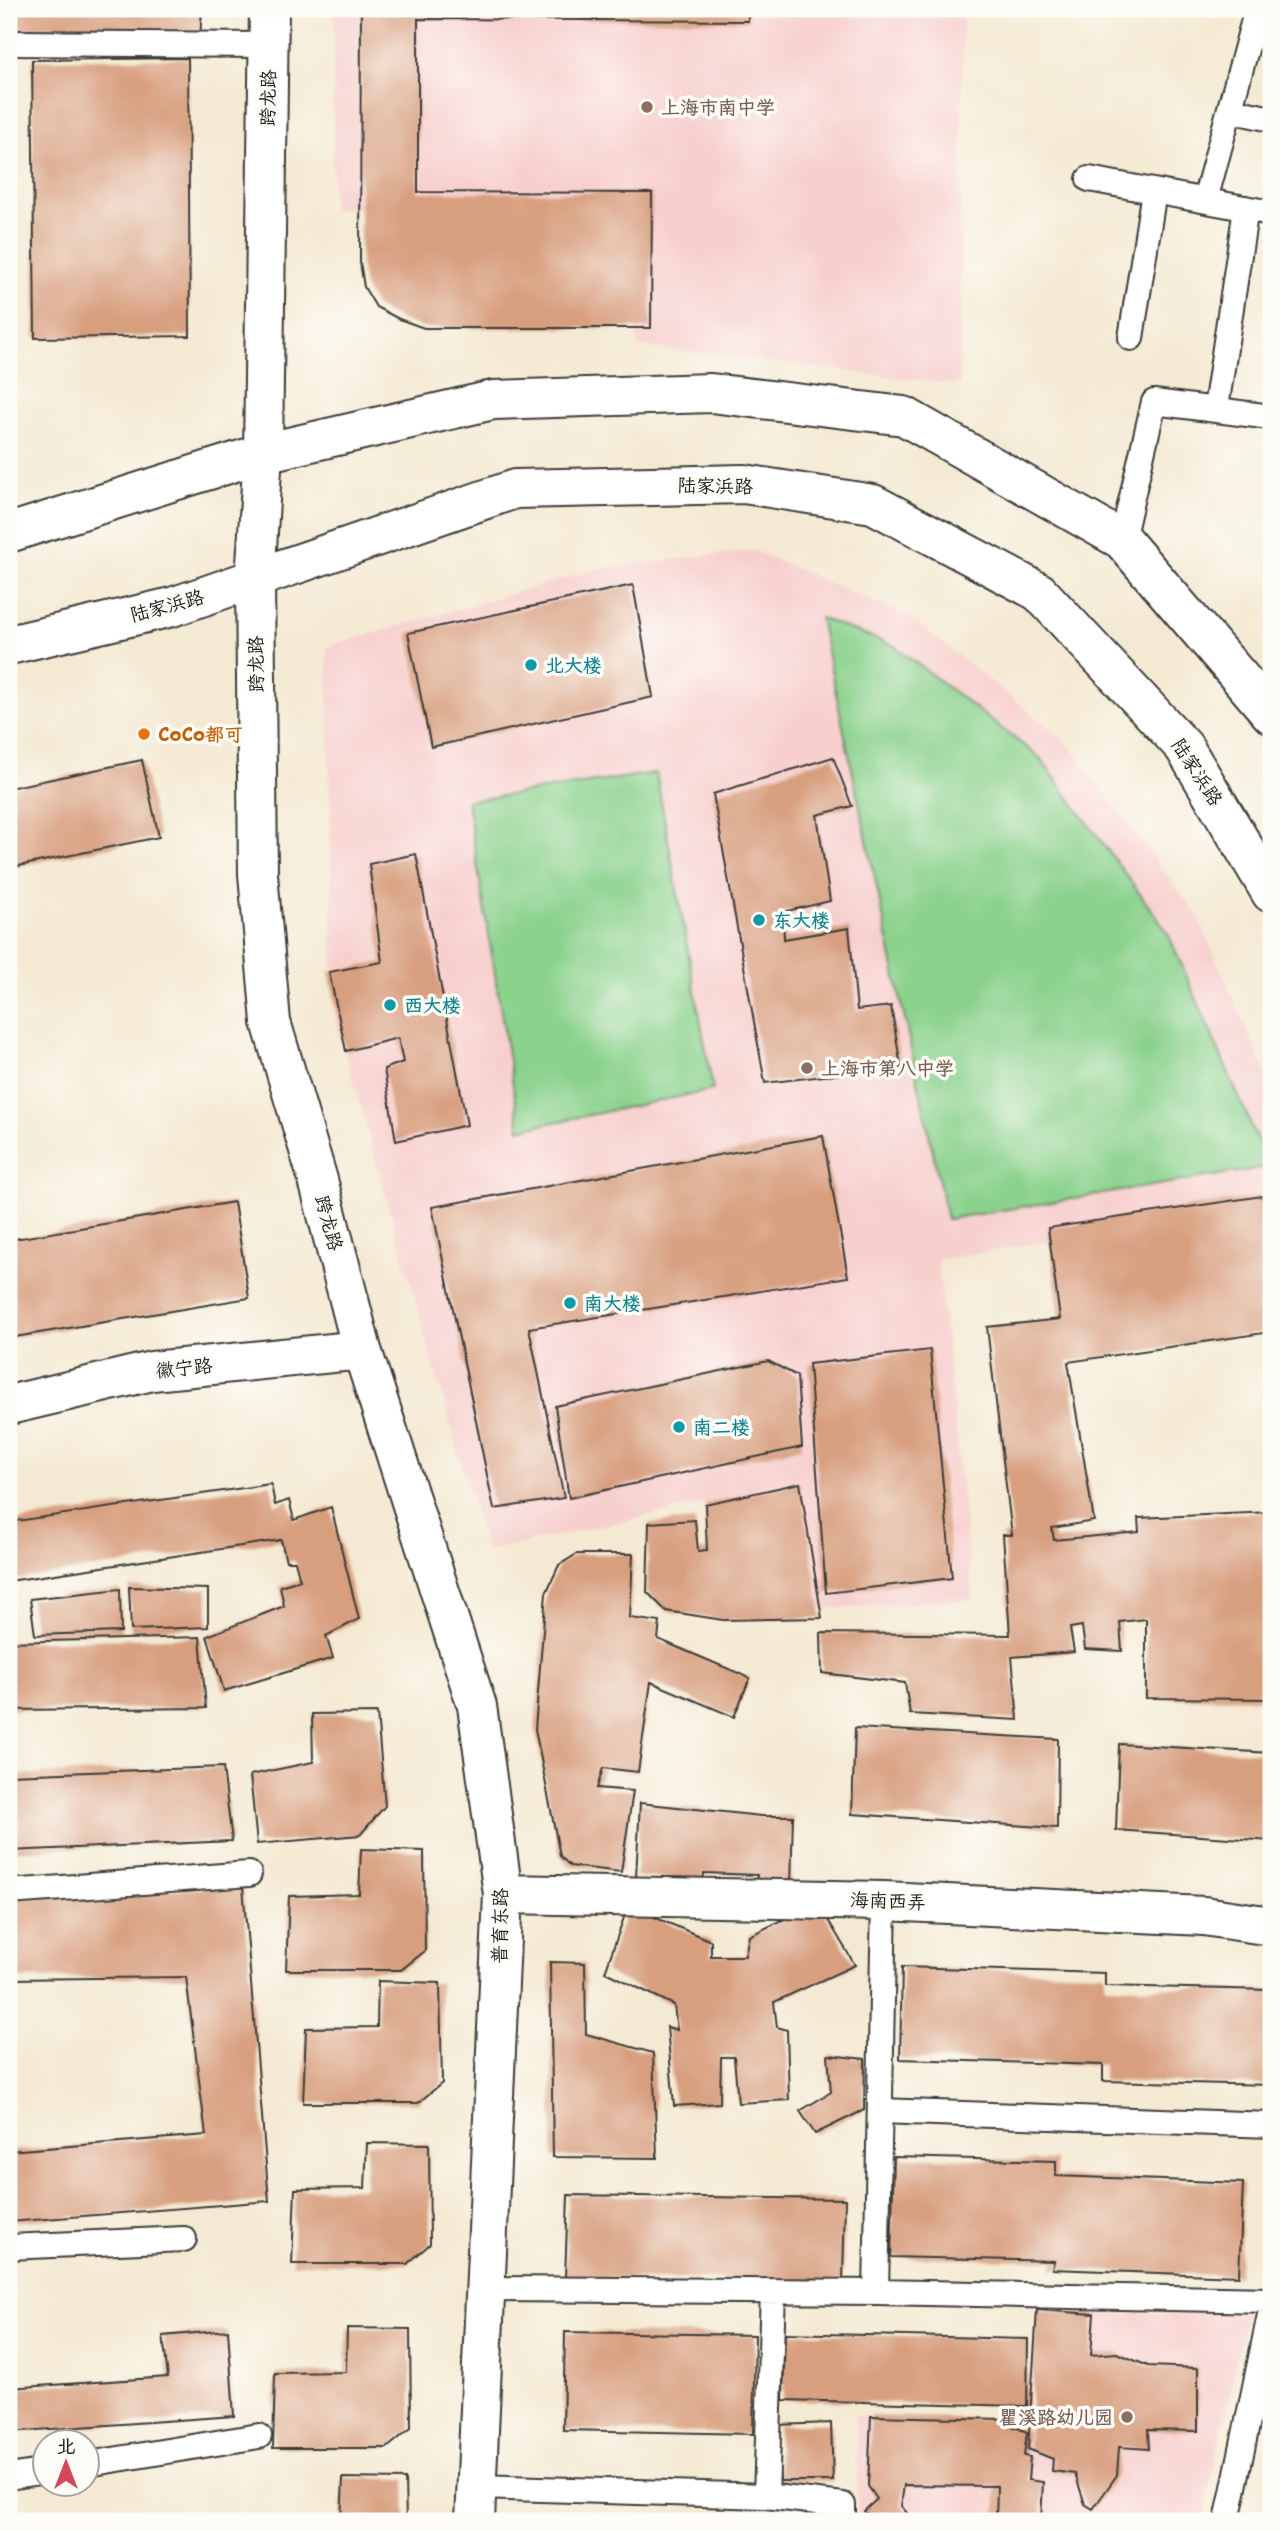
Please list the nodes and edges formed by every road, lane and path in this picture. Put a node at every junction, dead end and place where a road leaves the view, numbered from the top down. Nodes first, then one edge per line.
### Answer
1 (1260, 20) edge
2 (269, 27) edge
3 (9, 43) edge
4 (1230, 110) junction
5 (1271, 119) edge
6 (1090, 179) dead end
7 (1154, 191) junction
8 (1205, 200) junction
9 (1245, 208) junction
10 (1271, 213) edge
11 (1131, 338) dead end
12 (1216, 408) junction
13 (1271, 417) edge
14 (263, 453) junction
15 (9, 533) edge
16 (1122, 540) junction
17 (255, 580) junction
18 (9, 645) edge
19 (1271, 714) edge
20 (1271, 893) edge
21 (362, 1349) junction
22 (9, 1405) edge
23 (249, 1874) dead end
24 (9, 1892) edge
25 (503, 1894) junction
26 (884, 1900) junction
27 (1271, 1926) edge
28 (880, 2111) junction
29 (1271, 2125) edge
30 (184, 2239) dead end
31 (9, 2248) edge
32 (485, 2289) junction
33 (773, 2292) junction
34 (876, 2292) junction
35 (1271, 2300) edge
36 (1271, 2310) edge
37 (259, 2436) dead end
38 (102, 2462) edge
39 (32, 2473) edge
40 (9, 2477) edge
41 (766, 2496) junction
42 (476, 2504) edge
43 (843, 2521) edge
44 (1227, 2521) edge

1 - 4 lane
2 - 3 lane
2 - 14 street, 跨龙路
4 - 5 lane
4 - 8 lane
6 - 7 lane
7 - 8 lane
7 - 11 lane
8 - 9 lane
9 - 10 lane
9 - 12 lane
12 - 13 lane
12 - 16 lane
14 - 15 street
14 - 16 street
14 - 17 street, 跨龙路
16 - 19 street
17 - 18 street, 陆家浜路
17 - 20 street, 陆家浜路
17 - 21 street, 跨龙路
21 - 22 street, 徽宁路
21 - 25 street, 普育东路
23 - 24 lane
25 - 26 street, 海南西弄
25 - 32 street, 普育东路
26 - 27 street, 海南西弄
26 - 28 lane
28 - 29 lane
28 - 34 lane
30 - 31 lane
32 - 33 lane
32 - 42 street, 普育东路
33 - 34 lane
33 - 41 lane
34 - 35 lane
36 - 44 lane
37 - 38 lane
39 - 40 lane
41 - 42 lane
41 - 43 lane

